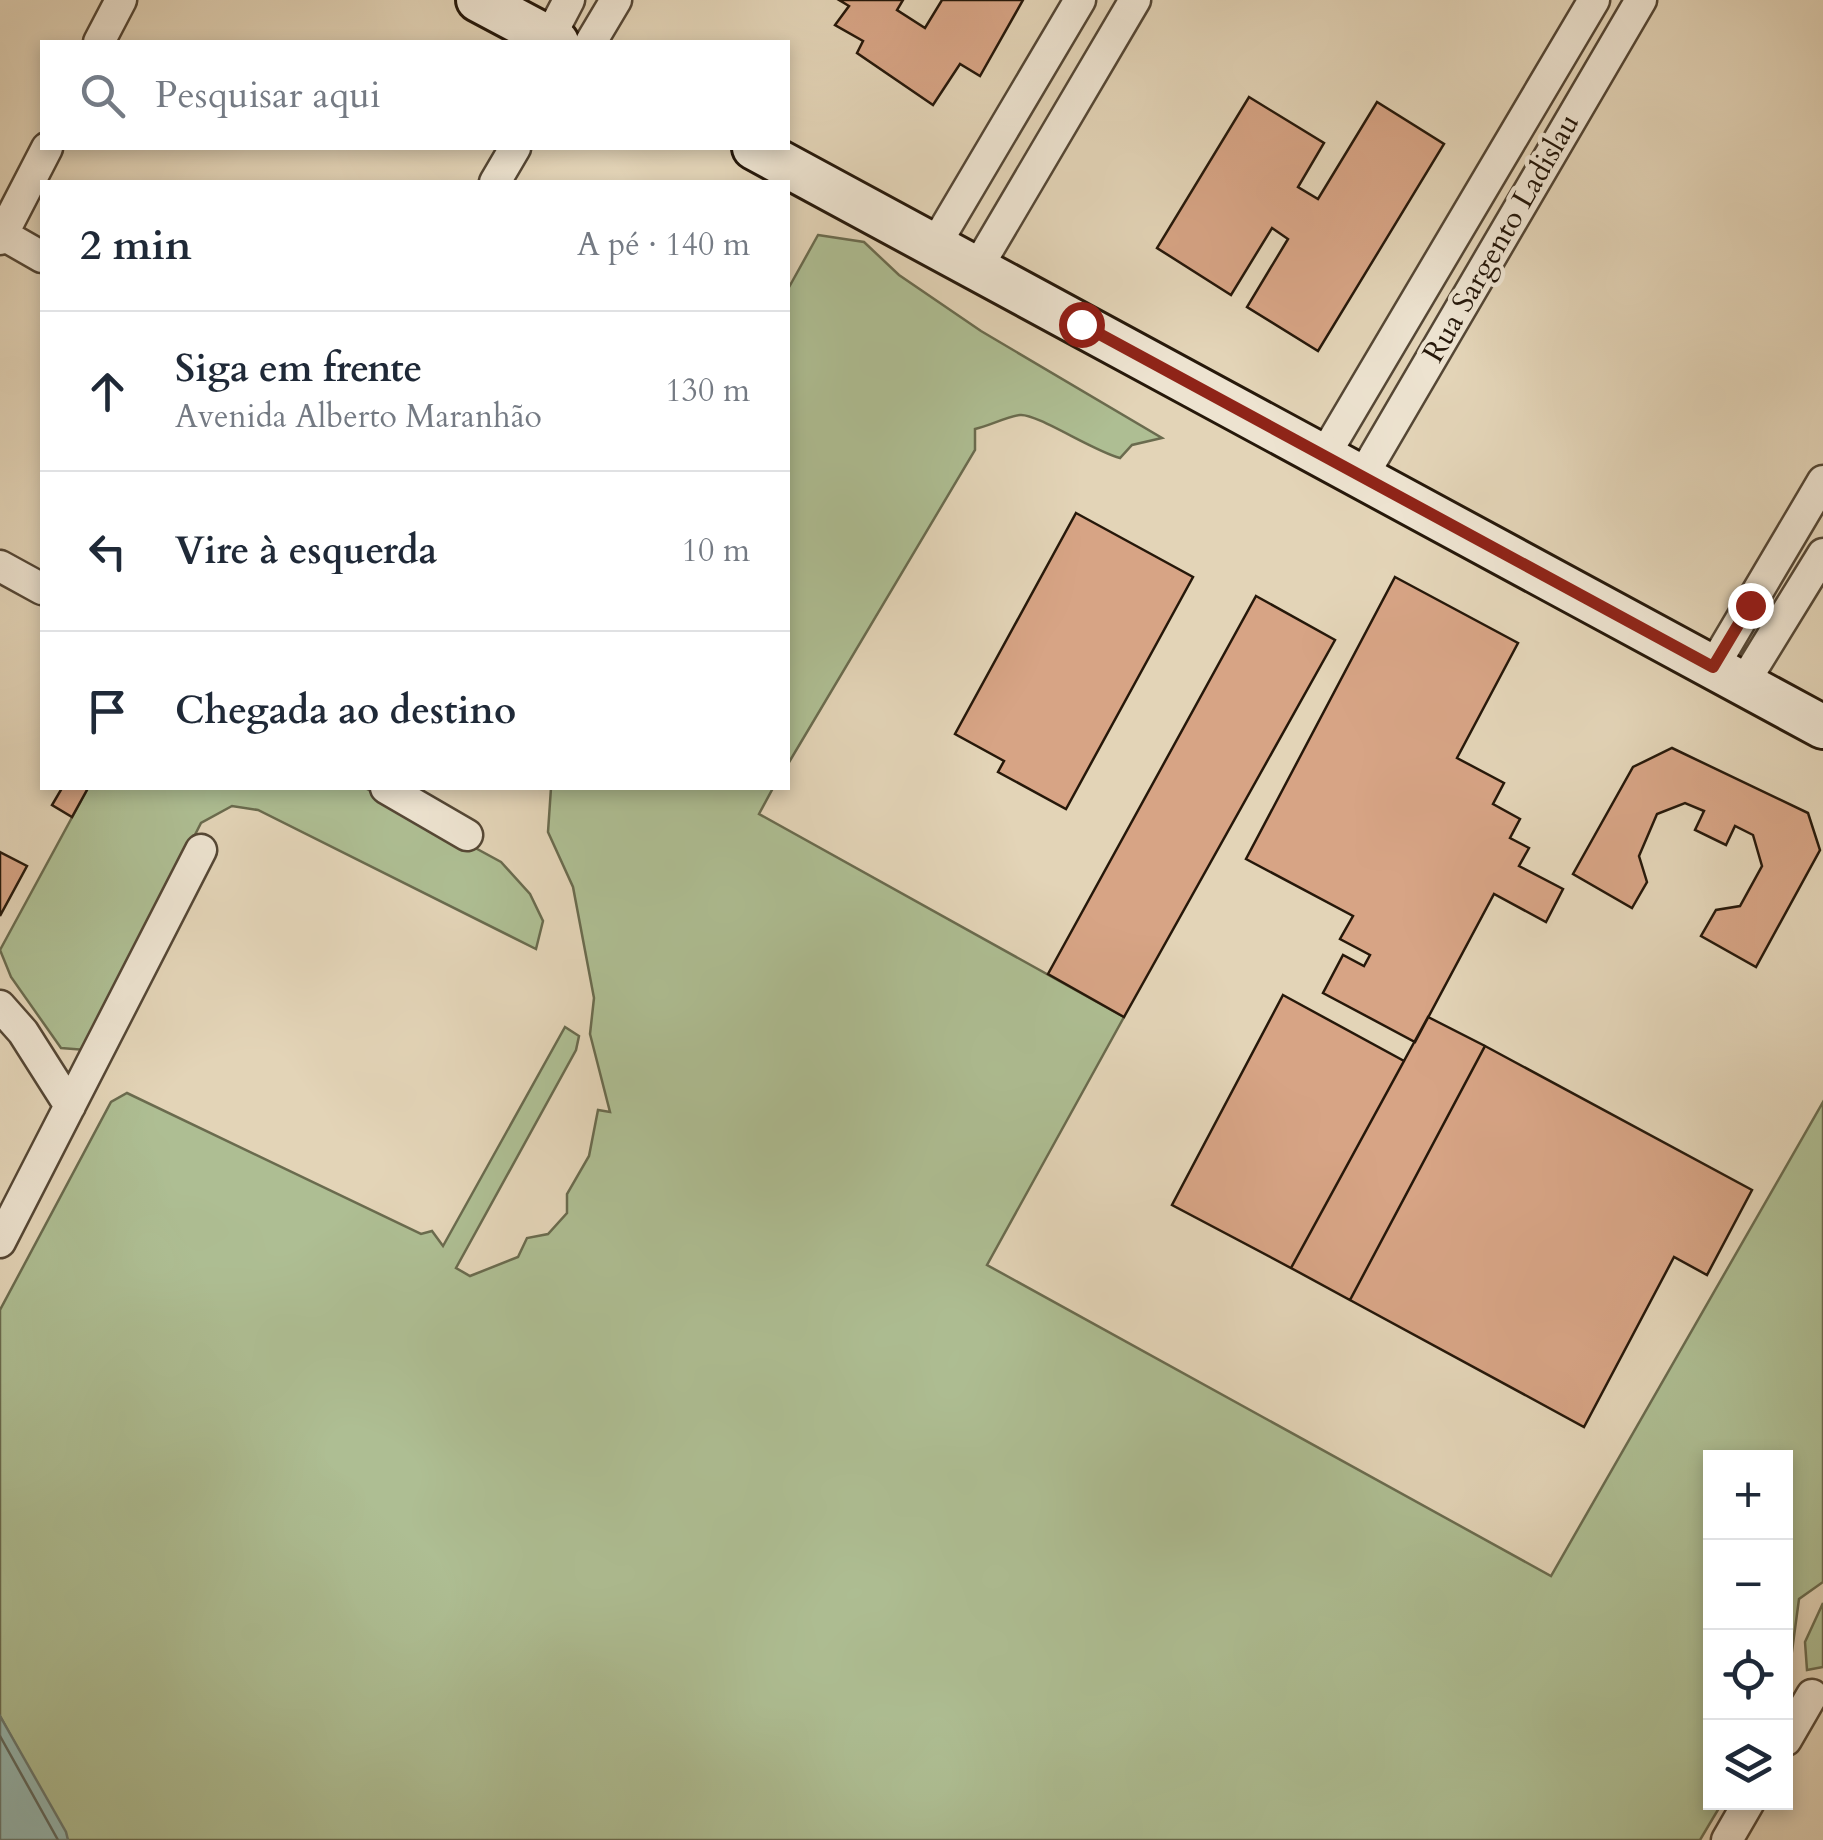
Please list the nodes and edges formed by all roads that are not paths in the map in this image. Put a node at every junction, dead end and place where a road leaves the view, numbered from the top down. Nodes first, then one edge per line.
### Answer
1 (121, 0) edge
2 (478, 0) edge
3 (569, 0) edge
4 (616, 0) edge
5 (1080, 0) edge
6 (1135, 0) edge
7 (1594, 0) edge
8 (1641, 0) edge
9 (101, 40) edge
10 (548, 40) edge
11 (550, 40) edge
12 (592, 40) edge
13 (45, 150) edge
14 (514, 150) edge
15 (758, 150) edge
16 (496, 180) edge
17 (1, 235) edge
18 (935, 246) junction
19 (40, 256) edge
20 (977, 268) junction
21 (1324, 456) junction
22 (1362, 477) junction
23 (1823, 481) edge
24 (1823, 554) edge
25 (0, 566) edge
26 (40, 588) edge
27 (1728, 675) junction
28 (1823, 727) edge
29 (389, 790) edge
30 (467, 835) dead end
31 (201, 850) dead end
32 (0, 1006) edge
33 (70, 1106) junction
34 (0, 1242) edge
35 (1812, 1696) dead end
36 (1793, 1728) edge
37 (1744, 1810) edge
38 (1727, 1840) edge

1 - 9 street
2 - 10 street
3 - 11 street
4 - 12 street
5 - 18 street
6 - 20 street
7 - 21 street, Rua Sargento Ladislau
8 - 22 street, Rua Sargento Ladislau
13 - 17 street
14 - 16 street
15 - 18 street
17 - 19 street
18 - 20 street
20 - 21 street
21 - 22 street
22 - 27 street
23 - 27 street
24 - 27 street
25 - 26 street
27 - 28 street
29 - 30 street
31 - 33 street
32 - 33 street
33 - 34 street
35 - 36 street
37 - 38 street

